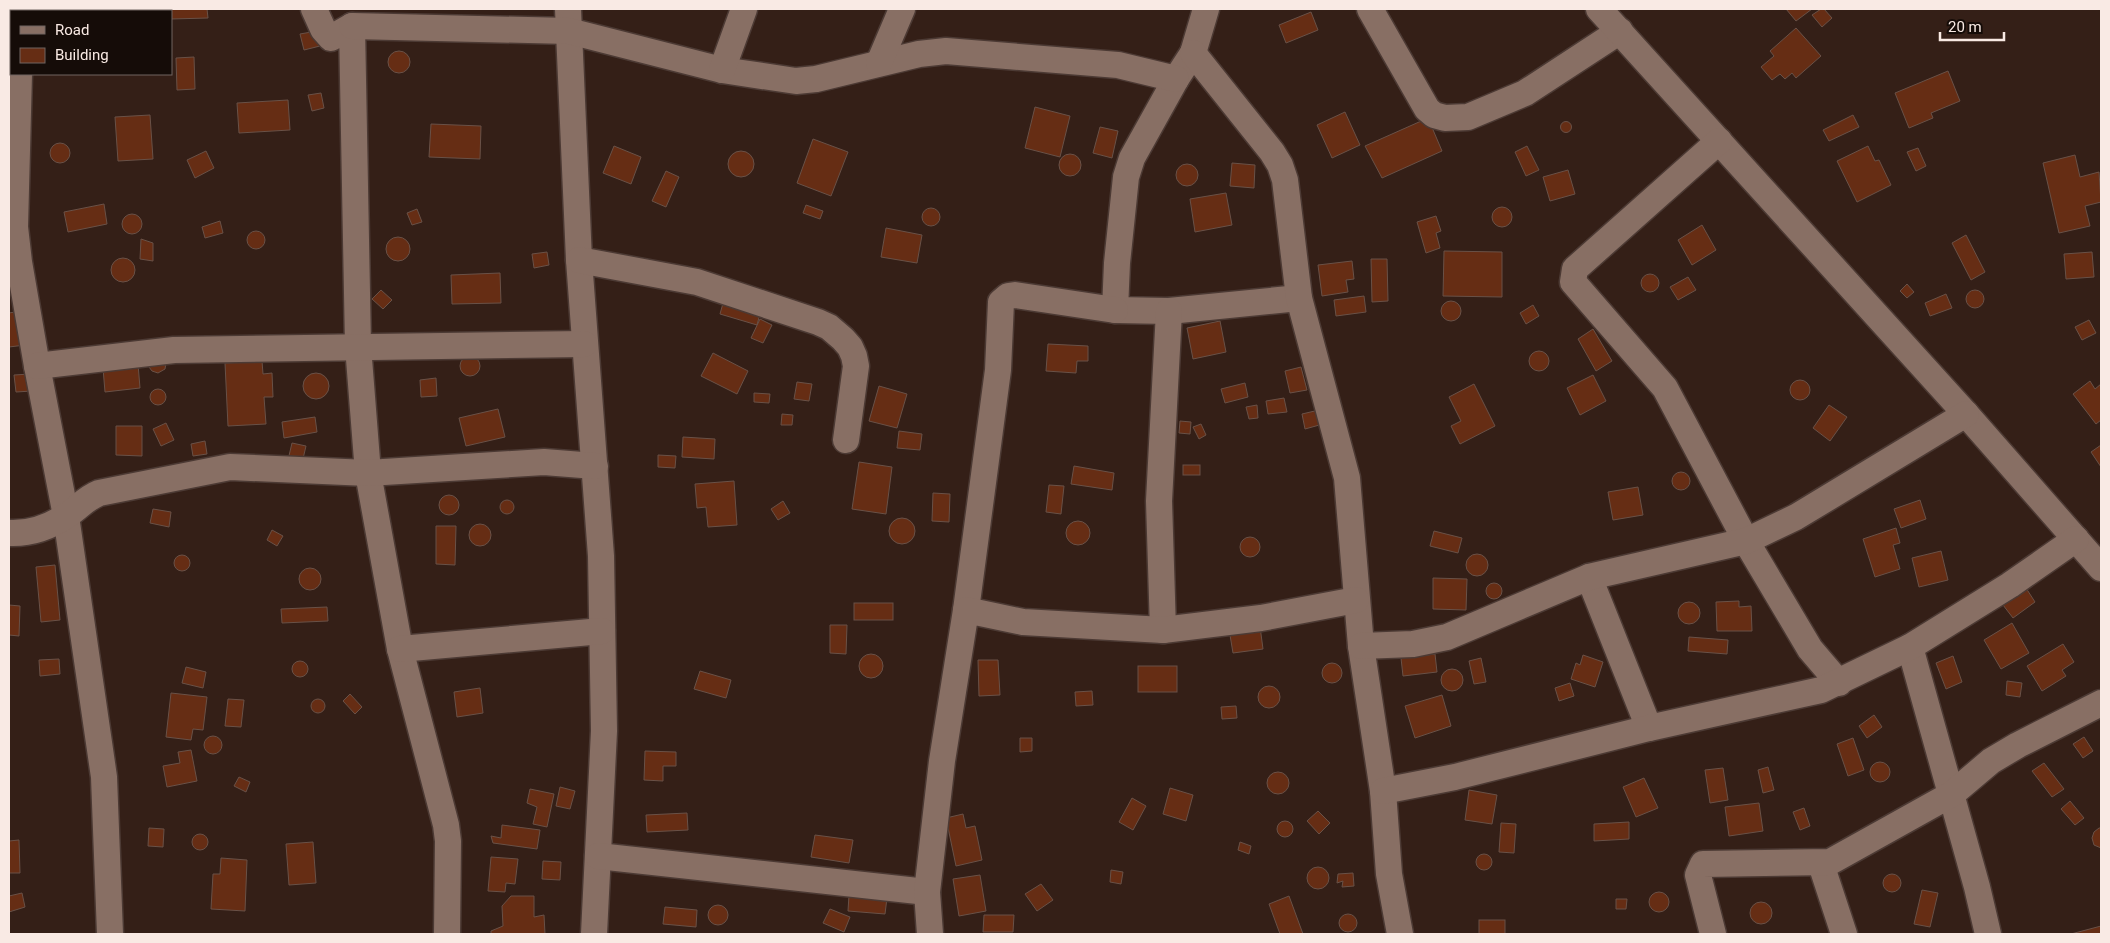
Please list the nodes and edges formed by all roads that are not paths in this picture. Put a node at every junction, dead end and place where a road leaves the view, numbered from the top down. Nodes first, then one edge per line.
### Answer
1 (314, 9) edge
2 (744, 9) edge
3 (902, 9) edge
4 (1206, 9) edge
5 (1370, 9) edge
6 (1599, 9) edge
7 (569, 20) edge
8 (352, 26) junction
9 (1620, 31) junction
10 (1193, 53) junction
11 (879, 63) junction
12 (722, 70) junction
13 (16, 75) edge
14 (1176, 80) junction
15 (1719, 142) junction
16 (579, 260) junction
17 (14, 261) edge
18 (1299, 298) junction
19 (1115, 310) junction
20 (1169, 311) junction
21 (584, 344) junction
22 (358, 346) junction
23 (37, 366) junction
24 (1966, 414) junction
25 (846, 440) dead end
26 (595, 466) junction
27 (368, 473) junction
28 (66, 516) junction
29 (9, 533) edge
30 (2076, 539) junction
31 (1746, 541) junction
32 (2101, 568) edge
33 (1590, 577) junction
34 (1356, 600) junction
35 (966, 610) junction
36 (602, 630) junction
37 (1163, 630) junction
38 (1361, 646) junction
39 (1910, 647) junction
40 (400, 649) junction
41 (1839, 683) junction
42 (2101, 703) edge
43 (1650, 728) junction
44 (1383, 791) junction
45 (1952, 794) junction
46 (598, 856) junction
47 (1821, 864) junction
48 (927, 892) junction
49 (110, 934) edge
50 (447, 934) edge
51 (594, 934) edge
52 (930, 934) edge
53 (1400, 934) edge
54 (1713, 934) edge
55 (1844, 934) edge
56 (1988, 934) edge

1 - 8 street
2 - 12 street
3 - 11 street
4 - 10 street
5 - 9 street
6 - 9 street
7 - 8 street
7 - 12 street
7 - 16 street
8 - 22 street
9 - 15 street
10 - 14 street
10 - 18 street
11 - 12 street
11 - 14 street
13 - 17 street
14 - 19 street
15 - 24 street
15 - 31 street
16 - 21 street
16 - 25 street
17 - 23 street
18 - 20 street
18 - 34 street
19 - 20 street
19 - 35 street
20 - 37 street
21 - 22 street
21 - 26 street
22 - 23 street
22 - 27 street
23 - 28 street
24 - 30 street
24 - 31 street
26 - 27 street
26 - 36 street
27 - 28 street
27 - 40 street
28 - 29 street
28 - 49 street
30 - 32 street
30 - 39 street
31 - 33 street
31 - 41 street
33 - 38 street
33 - 43 street
34 - 37 street
34 - 38 street
35 - 37 street
35 - 48 street
36 - 40 street
36 - 46 street
38 - 44 street
39 - 41 street
39 - 45 street
40 - 50 street
41 - 43 street
42 - 45 street
43 - 44 street
44 - 53 street
45 - 47 street
45 - 56 street
46 - 48 street
46 - 51 street
47 - 54 street
47 - 55 street
48 - 52 street

